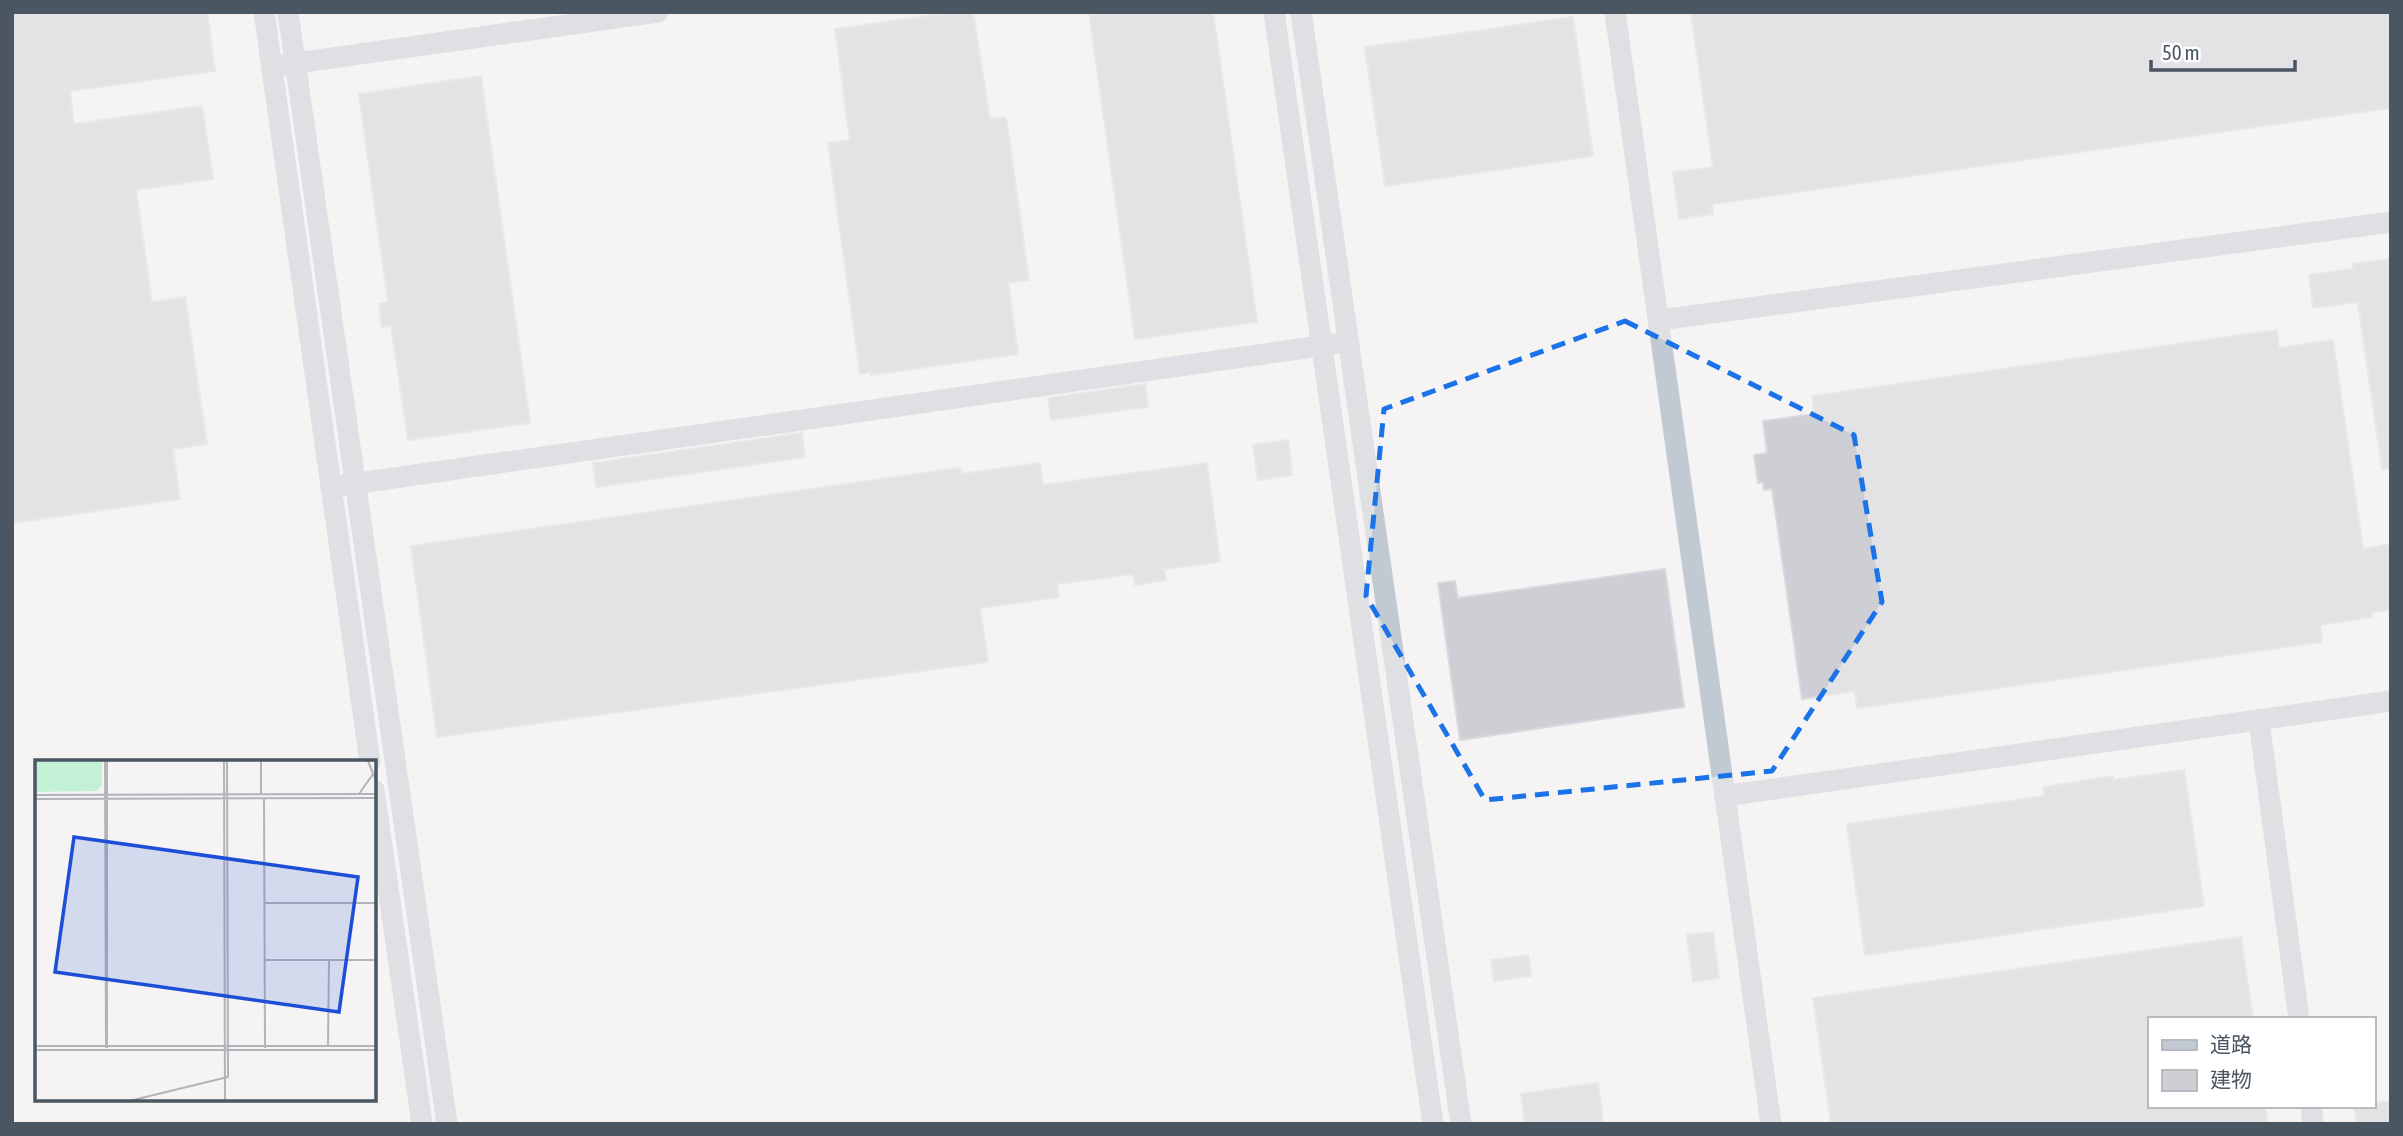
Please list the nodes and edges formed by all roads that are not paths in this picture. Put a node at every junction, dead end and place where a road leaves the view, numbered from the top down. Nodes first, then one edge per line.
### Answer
1 (264, 12) edge
2 (288, 12) edge
3 (658, 12) edge
4 (1274, 12) edge
5 (1301, 12) edge
6 (1615, 12) edge
7 (296, 63) junction
8 (272, 66) junction
9 (2391, 222) edge
10 (1659, 320) junction
11 (1348, 341) junction
12 (1321, 346) junction
13 (356, 483) junction
14 (331, 487) junction
15 (2391, 701) edge
16 (2259, 721) junction
17 (370, 760) edge
18 (1726, 796) junction
19 (376, 804) edge
20 (2299, 1017) edge
21 (422, 1124) edge
22 (447, 1124) edge
23 (1433, 1124) edge
24 (1461, 1124) edge
25 (1771, 1124) edge

1 - 8 street
2 - 7 street
3 - 7 street
4 - 12 street
5 - 11 street
6 - 10 street
7 - 8 street
7 - 13 street
8 - 14 street
9 - 10 street
10 - 18 street
11 - 12 street
11 - 24 street
12 - 13 street
12 - 23 street
13 - 14 street
13 - 22 street
14 - 17 street
15 - 16 street
16 - 18 street
16 - 20 street
18 - 25 street
19 - 21 street

